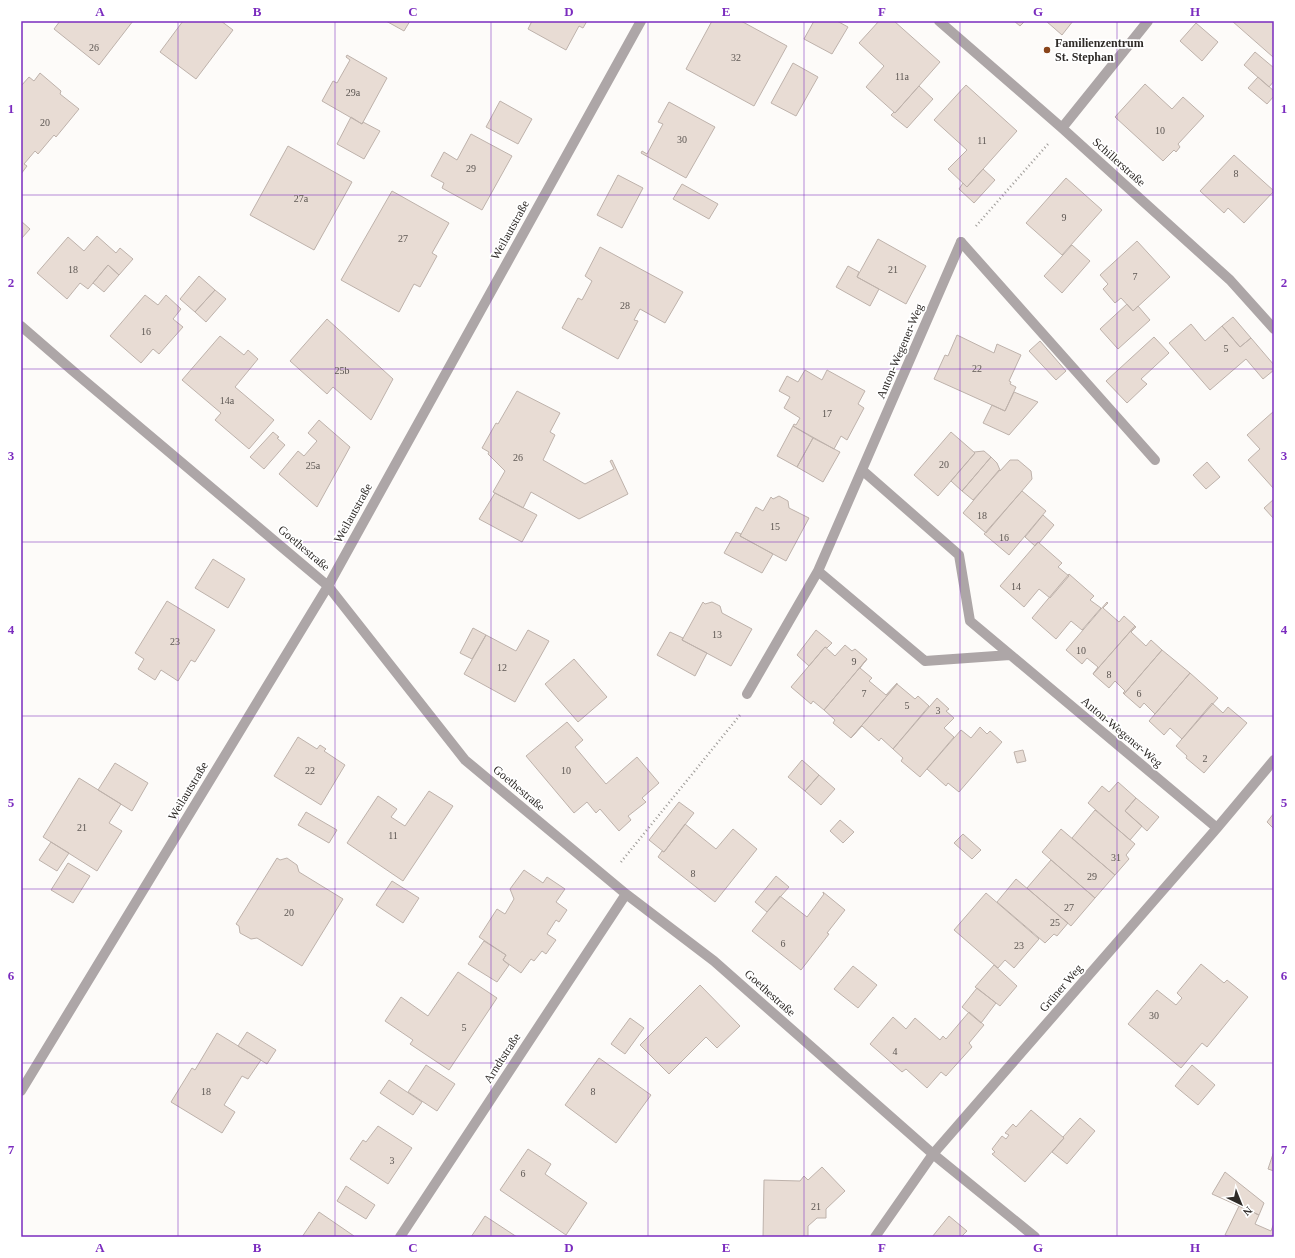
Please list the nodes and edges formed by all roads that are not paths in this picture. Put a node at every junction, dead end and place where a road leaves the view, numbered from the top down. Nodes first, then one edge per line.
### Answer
1 (641, 21) edge
2 (939, 21) edge
3 (1148, 21) edge
4 (1062, 128) junction
5 (21, 326) edge
6 (1274, 329) edge
7 (1155, 460) dead end
8 (862, 470) junction
9 (818, 571) junction
10 (328, 586) junction
11 (1010, 655) junction
12 (747, 694) road end
13 (1274, 760) edge
14 (1217, 828) junction
15 (626, 894) junction
16 (21, 1091) edge
17 (933, 1154) junction
18 (400, 1237) edge
19 (875, 1237) edge
20 (1035, 1237) edge

1 - 10 street, Weilautstraße
2 - 4 street, Schillerstraße
3 - 4 street
4 - 6 street, Schillerstraße
5 - 10 street, Goethestraße
7 - 8 street, Anton-Wegener-Weg
8 - 9 street, Anton-Wegener-Weg
8 - 11 street, Anton-Wegener-Weg
9 - 11 street
9 - 12 street, Anton-Wegener-Weg
10 - 15 street, Goethestraße
10 - 16 street, Weilautstraße
11 - 14 street, Anton-Wegener-Weg
13 - 14 street, Grüner Weg
14 - 17 street, Grüner Weg
15 - 17 street, Goethestraße
15 - 18 street, Arndtstraße
17 - 19 street, Grüner Weg
17 - 20 street, Goethestraße

